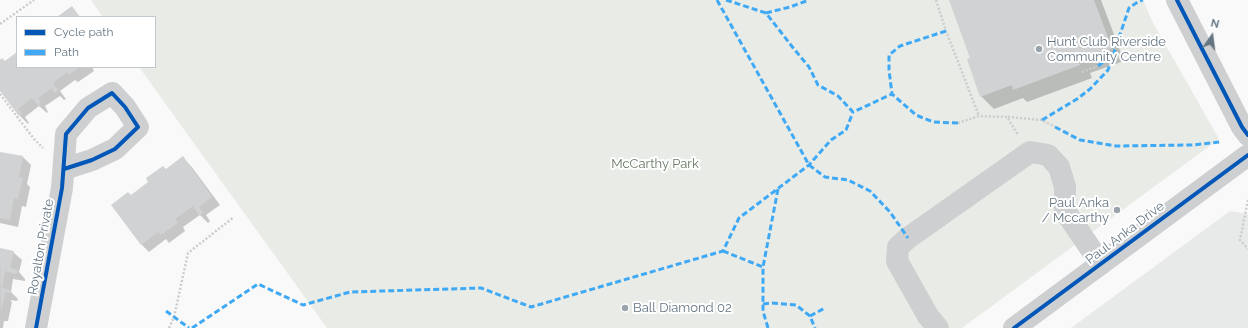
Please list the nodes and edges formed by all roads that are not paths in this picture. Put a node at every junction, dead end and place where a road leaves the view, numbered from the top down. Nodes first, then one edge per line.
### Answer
1 (1177, 0) edge
2 (1248, 135) edge
3 (1248, 155) edge
4 (64, 169) road end
5 (1101, 264) junction
6 (36, 328) edge
7 (938, 328) edge
8 (1014, 328) edge

1 - 2 street
3 - 5 street, Paul Anka Drive
4 - 6 street, Royalton Private
5 - 7 street
5 - 8 street, Paul Anka Drive

